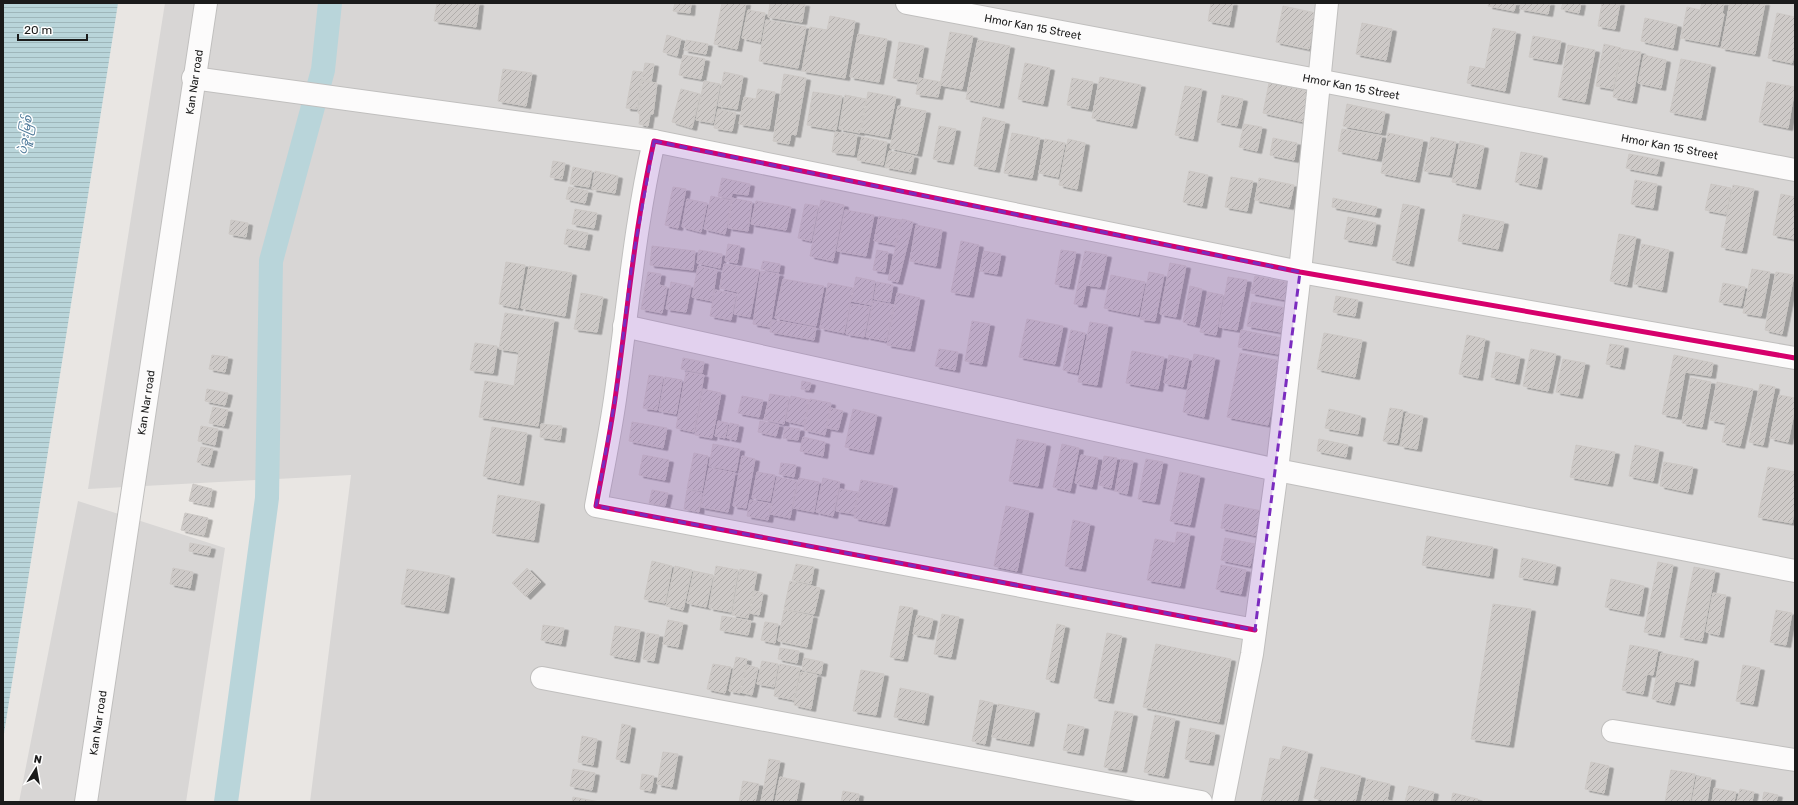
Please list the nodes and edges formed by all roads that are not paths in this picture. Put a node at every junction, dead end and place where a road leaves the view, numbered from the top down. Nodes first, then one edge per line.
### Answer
1 (206, 3) edge
2 (907, 3) edge
3 (1327, 3) edge
4 (194, 78) junction
5 (1319, 82) junction
6 (654, 141) junction
7 (1795, 170) edge
8 (1300, 272) junction
9 (624, 326) junction
10 (1795, 358) edge
11 (1277, 470) junction
12 (1795, 571) edge
13 (1256, 630) junction
14 (542, 678) dead end
15 (1613, 731) dead end
16 (1795, 760) edge
17 (86, 802) edge
18 (1201, 802) edge
19 (1223, 802) edge

1 - 4 street, Kan Nar road
2 - 5 street, Hmor Kan 15 Street
3 - 5 street
4 - 6 street
4 - 17 street, Kan Nar road
5 - 7 street, Hmor Kan 15 Street
5 - 8 street
6 - 8 street
6 - 9 street
8 - 10 street
8 - 11 street
9 - 11 street
9 - 13 street
11 - 12 street
11 - 13 street
13 - 19 street
14 - 18 street
15 - 16 street

